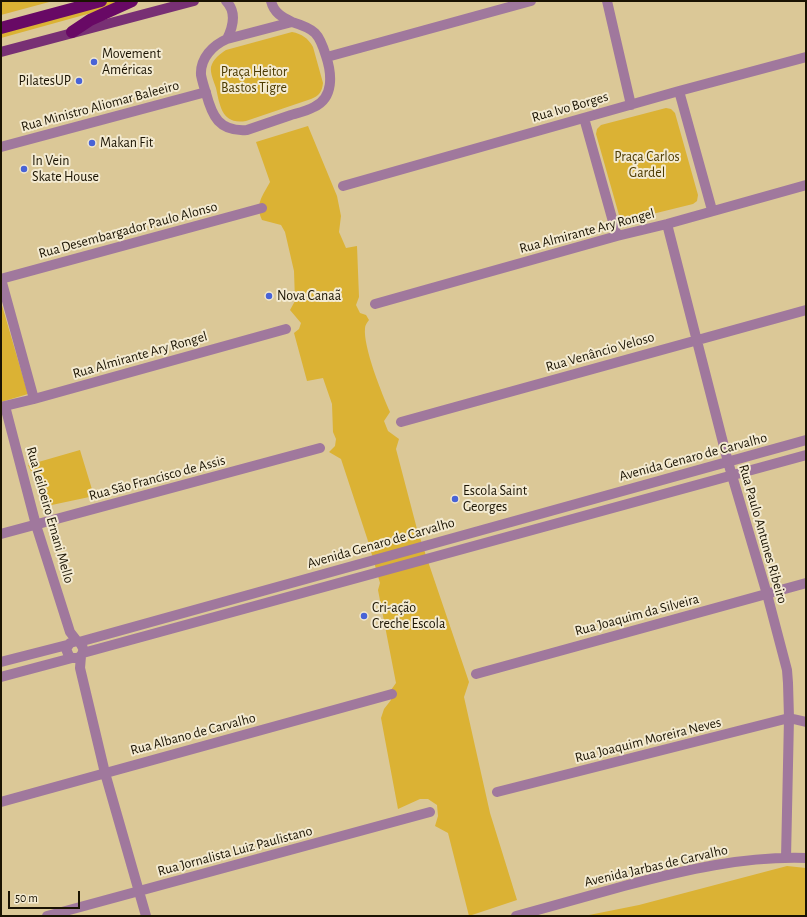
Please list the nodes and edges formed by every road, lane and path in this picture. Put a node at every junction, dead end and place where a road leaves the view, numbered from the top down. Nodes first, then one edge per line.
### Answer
1 (101, 1) edge
2 (132, 1) edge
3 (194, 1) edge
4 (226, 1) edge
5 (271, 1) edge
6 (531, 1) edge
7 (607, 1) edge
8 (292, 22) junction
9 (1, 28) edge
10 (72, 32) junction
11 (227, 39) junction
12 (1, 52) edge
13 (327, 57) junction
14 (806, 57) edge
15 (679, 91) junction
16 (206, 92) junction
17 (631, 105) junction
18 (584, 118) junction
19 (1, 147) edge
20 (806, 185) edge
21 (342, 186) dead end
22 (262, 208) dead end
23 (712, 210) junction
24 (667, 224) junction
25 (617, 236) junction
26 (1, 279) edge
27 (375, 304) dead end
28 (806, 310) edge
29 (286, 329) dead end
30 (696, 340) junction
31 (34, 399) junction
32 (3, 406) edge
33 (401, 422) dead end
34 (806, 440) edge
35 (320, 448) dead end
36 (806, 455) edge
37 (728, 462) junction
38 (732, 475) junction
39 (36, 525) junction
40 (1, 534) edge
41 (421, 547) junction
42 (426, 559) junction
43 (370, 561) junction
44 (373, 573) junction
45 (806, 583) edge
46 (767, 594) junction
47 (73, 643) junction
48 (78, 656) junction
49 (1, 662) edge
50 (476, 674) dead end
51 (1, 677) edge
52 (392, 694) dead end
53 (789, 718) junction
54 (806, 722) edge
55 (105, 773) junction
56 (497, 792) dead end
57 (1, 802) edge
58 (430, 812) dead end
59 (786, 858) junction
60 (806, 858) edge
61 (139, 892) junction
62 (47, 916) edge
63 (146, 916) edge
64 (516, 916) edge

1 - 9 highway
2 - 10 highway
3 - 10 main road
4 - 11 street
5 - 8 street
6 - 13 street
7 - 17 street
8 - 11 street
8 - 13 street
10 - 12 main road
11 - 16 street
13 - 16 street
14 - 15 street, Rua Ivo Borges
15 - 17 street, Rua Ivo Borges
15 - 23 street
16 - 19 street, Rua Ministro Aliomar Baleeiro
17 - 18 street, Rua Ivo Borges
18 - 21 street, Rua Ivo Borges
18 - 25 street
20 - 23 street, Rua Almirante Ary Rongel
22 - 26 street, Rua Desembargador Paulo Alonso
23 - 24 street, Rua Almirante Ary Rongel
24 - 25 street, Rua Almirante Ary Rongel
24 - 30 street, Rua Paulo Antunes Ribeiro
25 - 27 street, Rua Almirante Ary Rongel
26 - 31 street
28 - 30 street, Rua Venâncio Veloso
29 - 31 street, Rua Almirante Ary Rongel
30 - 33 street, Rua Venâncio Veloso
30 - 37 street, Rua Paulo Antunes Ribeiro
31 - 32 street, Rua Almirante Ary Rongel
32 - 39 street, Rua Leiloeiro Ernani Mello
34 - 37 street, Avenida Genaro de Carvalho
35 - 39 street, Rua São Francisco de Assis
36 - 38 street, Avenida Genaro de Carvalho
37 - 38 street, Rua Paulo Antunes Ribeiro
37 - 41 street, Avenida Genaro de Carvalho
38 - 42 street, Avenida Genaro de Carvalho
38 - 46 street, Rua Paulo Antunes Ribeiro
39 - 40 street, Rua São Francisco de Assis
39 - 47 street, Rua Leiloeiro Ernani Mello
41 - 42 street
41 - 43 street, Avenida Genaro de Carvalho
42 - 44 street, Avenida Genaro de Carvalho
43 - 44 street
43 - 47 street, Avenida Genaro de Carvalho
44 - 48 street, Avenida Genaro de Carvalho
45 - 46 street, Rua Joaquim da Silveira
46 - 50 street, Rua Joaquim da Silveira
46 - 53 street, Rua Paulo Antunes Ribeiro
47 - 48 street
47 - 48 street
47 - 49 street, Avenida Genaro de Carvalho
48 - 51 street, Avenida Genaro de Carvalho
48 - 55 street
52 - 55 street, Rua Albano de Carvalho
53 - 54 street, Rua Joaquim Moreira Neves
53 - 56 street, Rua Joaquim Moreira Neves
53 - 59 street, Rua Paulo Antunes Ribeiro
55 - 57 street, Rua Albano de Carvalho
55 - 61 street
58 - 61 street, Rua Jornalista Luiz Paulistano
59 - 60 street, Avenida Jarbas de Carvalho
59 - 64 street, Avenida Jarbas de Carvalho
61 - 62 street, Rua Jornalista Luiz Paulistano
61 - 63 street

